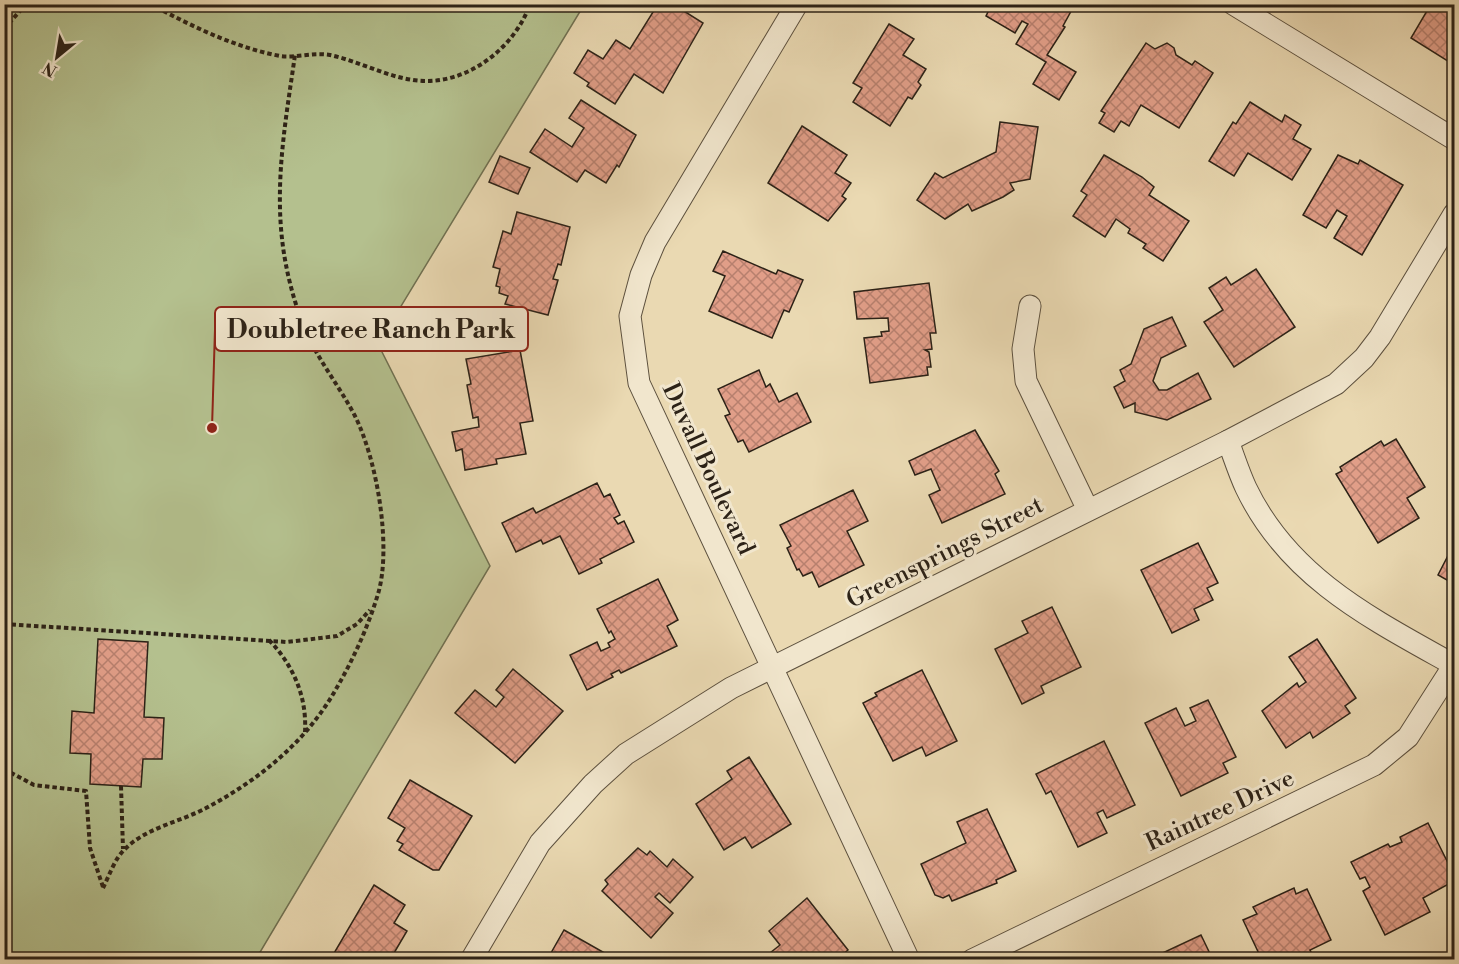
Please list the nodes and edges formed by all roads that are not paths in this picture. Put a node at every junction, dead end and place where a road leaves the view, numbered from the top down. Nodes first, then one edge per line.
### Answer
1 (797, 4) edge
2 (1233, 4) edge
3 (1455, 139) edge
4 (1455, 214) edge
5 (1030, 306) dead end
6 (1228, 441) junction
7 (1088, 510) junction
8 (1454, 665) edge
9 (773, 667) junction
10 (471, 960) edge
11 (909, 960) edge
12 (972, 960) edge

1 - 9 street, Duvall Boulevard
2 - 3 street
4 - 6 street, Greensprings Street
5 - 7 street
6 - 7 street, Greensprings Street
6 - 8 street
7 - 9 street, Greensprings Street
8 - 12 street, Raintree Drive
9 - 10 street, Greensprings Street
9 - 11 street, Duvall Boulevard

